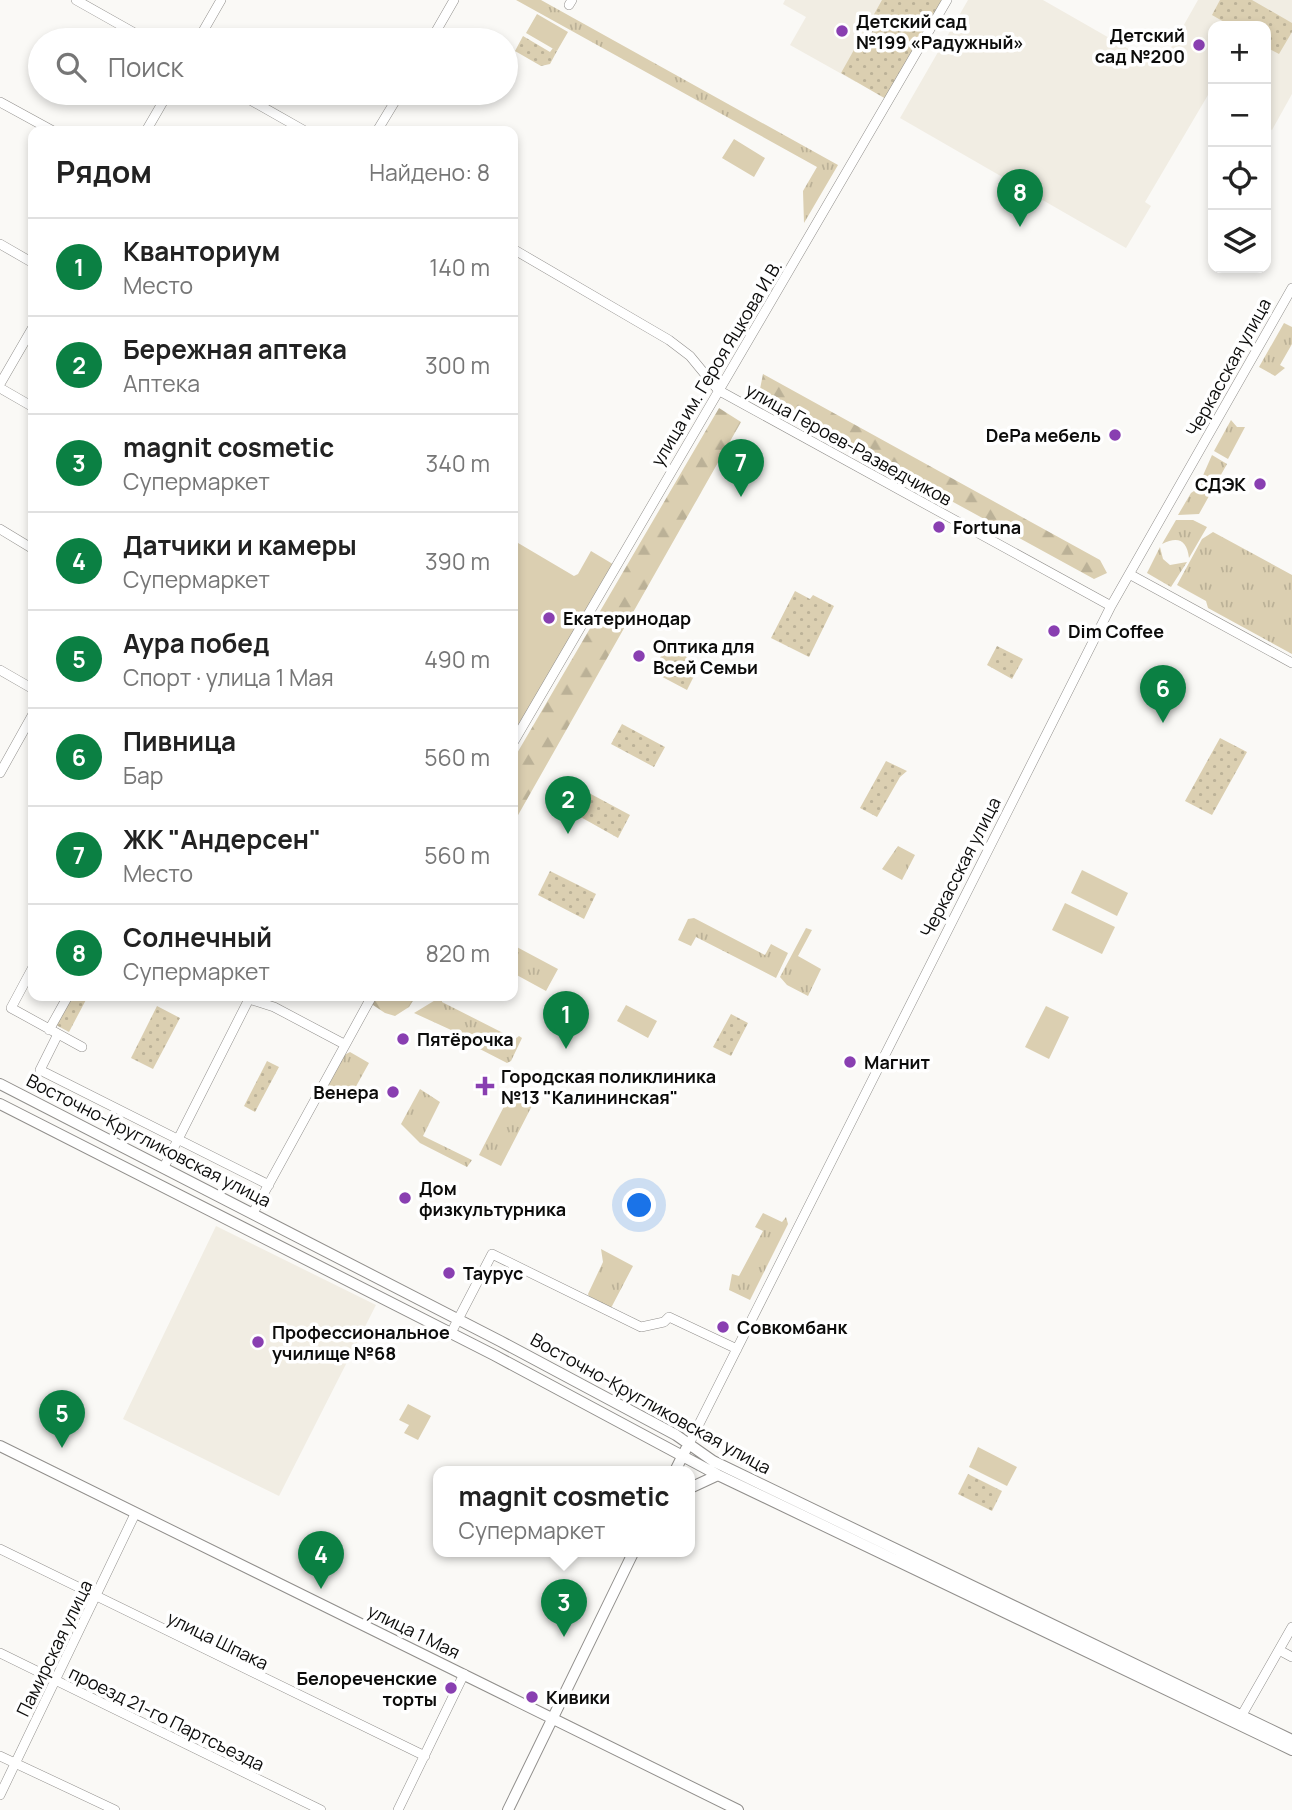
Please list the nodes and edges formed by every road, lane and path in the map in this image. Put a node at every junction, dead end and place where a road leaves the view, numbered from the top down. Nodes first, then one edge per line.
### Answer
1 (76, 0) edge
2 (221, 0) edge
3 (454, 0) edge
4 (947, 0) edge
5 (126, 28) edge
6 (205, 28) edge
7 (437, 28) edge
8 (0, 102) edge
9 (161, 105) edge
10 (259, 105) edge
11 (393, 105) edge
12 (44, 126) edge
13 (149, 126) edge
14 (296, 126) edge
15 (380, 126) edge
16 (0, 244) edge
17 (518, 252) edge
18 (28, 260) edge
19 (1292, 288) edge
20 (28, 336) edge
21 (0, 386) edge
22 (718, 390) junction
23 (28, 404) edge
24 (0, 529) edge
25 (28, 546) edge
26 (1130, 575) junction
27 (1111, 606) junction
28 (1292, 663) edge
29 (0, 670) edge
30 (28, 687) edge
31 (28, 724) edge
32 (518, 734) edge
33 (0, 773) edge
34 (28, 976) edge
35 (65, 1001) edge
36 (248, 1001) edge
37 (255, 1001) edge
38 (369, 1001) edge
39 (49, 1030) junction
40 (58, 1034) junction
41 (344, 1044) junction
42 (82, 1047) dead end
43 (0, 1084) edge
44 (0, 1104) edge
45 (179, 1138) junction
46 (164, 1167) junction
47 (268, 1185) junction
48 (253, 1213) junction
49 (459, 1320) junction
50 (452, 1333) junction
51 (737, 1349) junction
52 (689, 1444) junction
53 (0, 1446) edge
54 (682, 1455) junction
55 (677, 1466) edge
56 (718, 1475) junction
57 (695, 1486) edge
58 (135, 1514) junction
59 (0, 1549) edge
60 (631, 1557) edge
61 (95, 1598) junction
62 (1292, 1627) edge
63 (1279, 1650) junction
64 (0, 1653) edge
65 (1292, 1657) edge
66 (464, 1674) junction
67 (56, 1681) junction
68 (551, 1719) junction
69 (1239, 1720) junction
70 (1292, 1740) edge
71 (1292, 1751) edge
72 (0, 1756) edge
73 (425, 1756) junction
74 (16, 1763) junction
75 (0, 1795) edge
76 (115, 1810) edge
77 (321, 1810) edge
78 (398, 1810) edge
79 (508, 1810) edge
80 (738, 1810) edge

1 - 5 street
2 - 6 street
3 - 7 street
4 - 22 street, улица им. Героя Яцкова И.В.
8 - 12 street
9 - 13 street
10 - 14 street
11 - 15 street
16 - 18 street
17 - 22 street, улица Героев-Разведчиков
19 - 26 street, Черкасская улица
20 - 21 street
21 - 23 street
22 - 27 street, улица Героев-Разведчиков
22 - 32 street, улица им. Героя Яцкова И.В.
24 - 25 street
26 - 27 street, Черкасская улица
26 - 28 street
27 - 51 street, Черкасская улица
29 - 30 street
31 - 33 street
34 - 39 street
35 - 39 street
36 - 45 street
37 - 41 street
38 - 41 street
39 - 40 street
40 - 42 street
40 - 45 street
41 - 47 street
43 - 46 street, Восточно-Кругликовская улица
44 - 50 street, Восточно-Кругликовская улица
45 - 46 street
45 - 47 street
46 - 48 street, Восточно-Кругликовская улица
47 - 48 street
48 - 49 street, Восточно-Кругликовская улица
49 - 50 street
49 - 51 street
49 - 52 street, Восточно-Кругликовская улица
50 - 54 street, Восточно-Кругликовская улица
51 - 52 street, Черкасская улица
52 - 54 street, Черкасская улица
52 - 69 street, Восточно-Кругликовская улица
53 - 58 street, улица 1 Мая
54 - 55 street, Черкасская улица
54 - 56 street, Восточно-Кругликовская улица
56 - 57 street
56 - 69 street, Восточно-Кругликовская улица
58 - 61 street, Памирская улица
58 - 66 street, улица 1 Мая
59 - 61 street, улица Шпака
60 - 68 street
61 - 67 street, Памирская улица
61 - 73 street, улица Шпака
62 - 63 street
63 - 65 street
63 - 69 street
64 - 67 street, проезд 21-го Партсъезда
66 - 68 street, улица 1 Мая
66 - 73 street
67 - 74 street, Памирская улица
67 - 77 street, проезд 21-го Партсъезда
68 - 79 street
68 - 80 street, улица 1 Мая
69 - 70 street, Восточно-Кругликовская улица
69 - 71 street, Восточно-Кругликовская улица
72 - 74 street
73 - 78 street
74 - 75 street, Памирская улица
74 - 76 street

